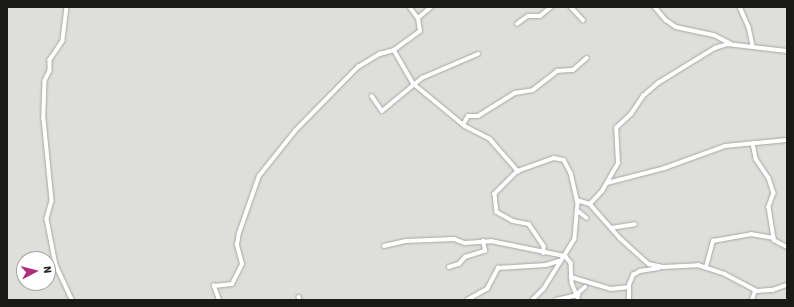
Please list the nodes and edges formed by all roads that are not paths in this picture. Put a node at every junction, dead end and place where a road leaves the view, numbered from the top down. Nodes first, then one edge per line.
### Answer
1 (67, 7) edge
2 (410, 7) edge
3 (431, 7) edge
4 (551, 7) edge
5 (572, 7) edge
6 (655, 7) edge
7 (740, 7) edge
8 (418, 18) junction
9 (583, 20) dead end
10 (517, 24) dead end
11 (731, 44) junction
12 (753, 46) junction
13 (394, 50) junction
14 (787, 51) edge
15 (478, 54) dead end
16 (586, 58) dead end
17 (414, 84) junction
18 (372, 96) dead end
19 (463, 125) junction
20 (787, 140) edge
21 (753, 143) junction
22 (518, 171) junction
23 (607, 183) junction
24 (576, 199) junction
25 (590, 204) junction
26 (578, 211) junction
27 (587, 218) dead end
28 (635, 224) dead end
29 (611, 228) junction
30 (774, 238) junction
31 (483, 241) junction
32 (384, 246) dead end
33 (787, 247) edge
34 (544, 253) junction
35 (564, 256) junction
36 (561, 260) junction
37 (448, 267) dead end
38 (663, 267) junction
39 (706, 267) junction
40 (571, 277) junction
41 (787, 285) edge
42 (584, 287) dead end
43 (629, 287) junction
44 (755, 291) junction
45 (578, 294) junction
46 (538, 298) edge
47 (72, 300) edge
48 (219, 300) edge
49 (467, 300) edge
50 (533, 300) edge
51 (556, 300) edge
52 (579, 300) edge
53 (629, 300) edge
54 (752, 300) edge

1 - 47 street
2 - 8 street
3 - 8 street
4 - 10 street
5 - 9 street
6 - 11 street
7 - 12 street
8 - 13 street
11 - 12 street
11 - 23 street
12 - 14 street
13 - 17 street
13 - 48 street
15 - 17 street
16 - 19 street
17 - 18 street
17 - 19 street
19 - 22 street
20 - 21 street
21 - 23 street
21 - 30 street
22 - 24 street
22 - 34 street
23 - 25 street
24 - 25 street
24 - 26 street
25 - 29 street
26 - 27 street
26 - 35 street
28 - 29 street
29 - 38 street
30 - 33 street
30 - 39 street
31 - 32 street
31 - 34 street
31 - 37 street
34 - 35 street
35 - 36 street
35 - 40 street
36 - 46 street
36 - 49 street
38 - 39 street
38 - 43 street
39 - 44 street
40 - 43 street
40 - 45 street
41 - 44 street
42 - 45 street
43 - 53 street
44 - 54 street
45 - 51 street
45 - 52 street
46 - 50 street

